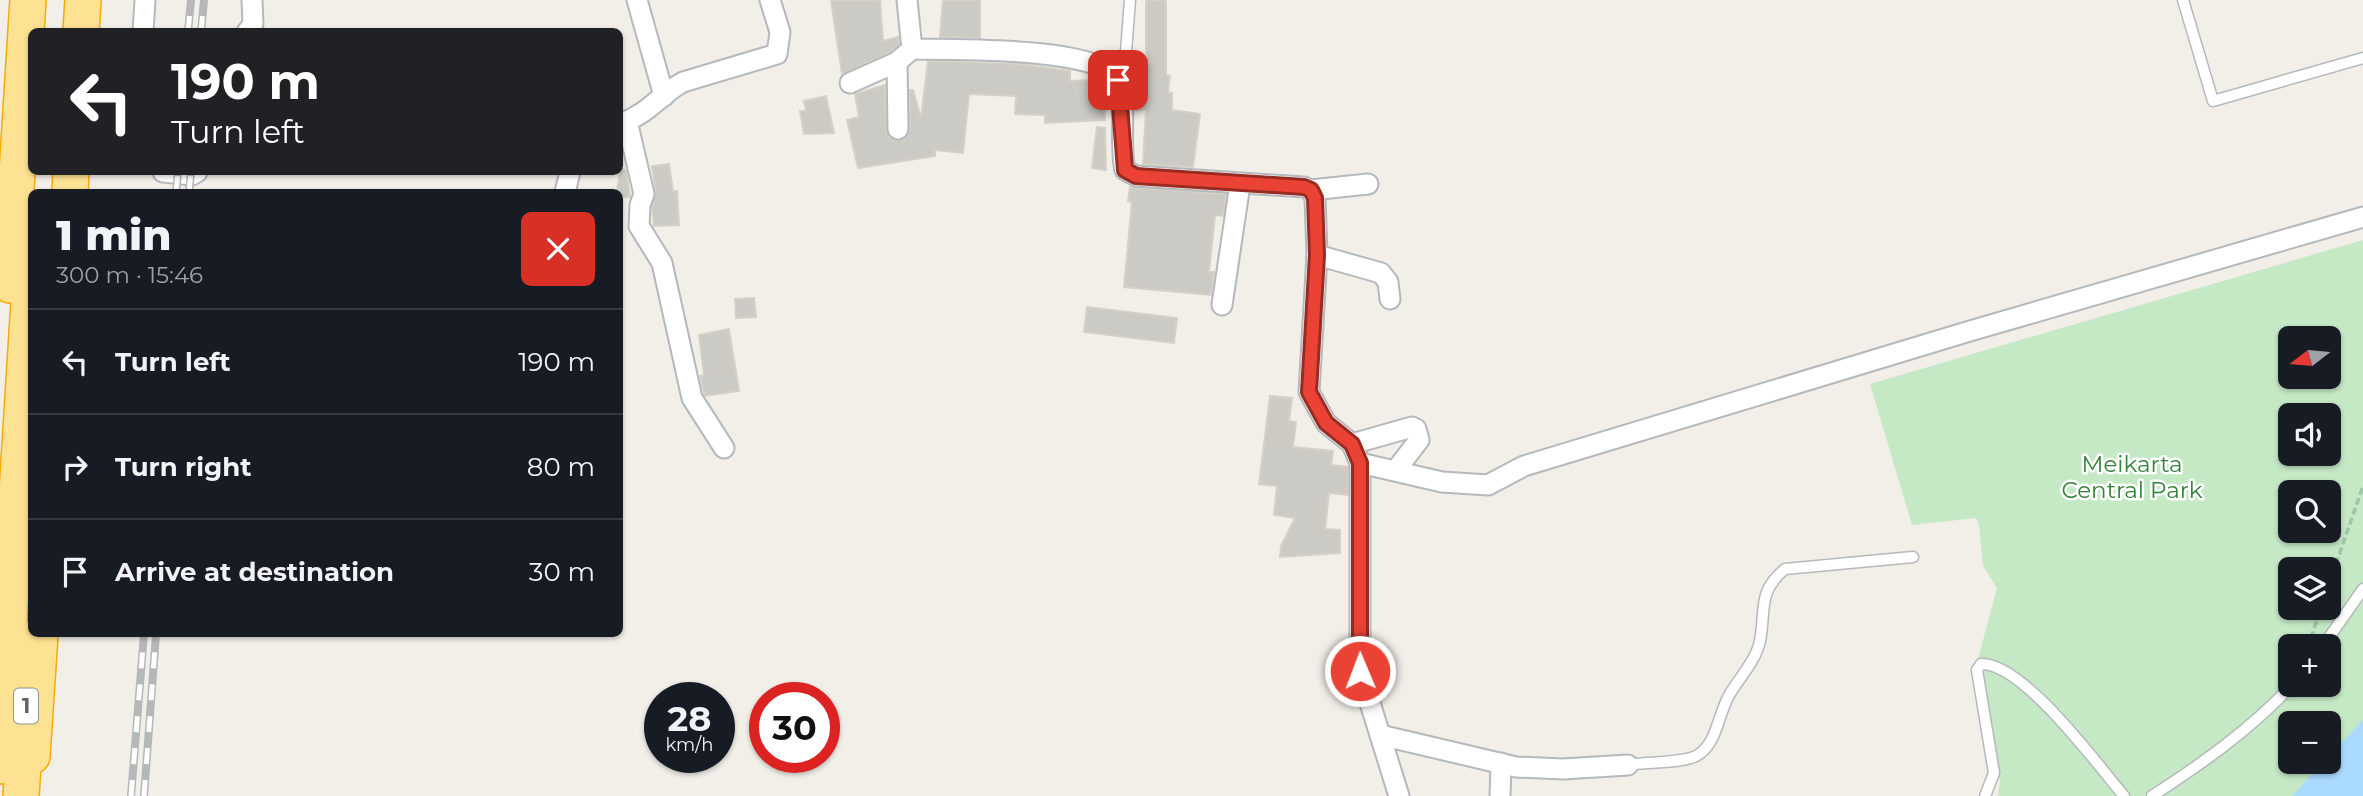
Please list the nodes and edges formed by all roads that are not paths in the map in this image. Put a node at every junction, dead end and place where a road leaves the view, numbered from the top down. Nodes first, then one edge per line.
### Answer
1 (28, 0) edge
2 (47, 0) edge
3 (69, 0) edge
4 (83, 0) edge
5 (145, 0) edge
6 (252, 0) edge
7 (637, 0) edge
8 (770, 0) edge
9 (907, 0) edge
10 (1129, 0) edge
11 (2183, 0) edge
12 (45, 28) edge
13 (67, 28) edge
14 (81, 28) edge
15 (143, 28) edge
16 (250, 28) edge
17 (912, 49) junction
18 (2363, 58) edge
19 (897, 62) junction
20 (1118, 80) junction
21 (850, 83) dead end
22 (664, 96) junction
23 (623, 122) edge
24 (898, 129) dead end
25 (1240, 184) junction
26 (1368, 184) dead end
27 (1311, 190) junction
28 (2363, 217) edge
29 (1317, 255) junction
30 (1390, 299) dead end
31 (1222, 305) dead end
32 (28, 318) edge
33 (1352, 444) junction
34 (724, 448) dead end
35 (0, 453) edge
36 (1360, 463) junction
37 (1396, 470) junction
38 (1913, 557) dead end
39 (2363, 589) edge
40 (2331, 634) edge
41 (31, 637) edge
42 (40, 637) edge
43 (2281, 697) edge
44 (1380, 735) junction
45 (1500, 763) junction
46 (1628, 765) joint
47 (0, 766) edge
48 (1393, 793) edge
49 (21, 796) edge
50 (30, 796) edge
51 (1500, 796) edge
52 (1985, 796) edge
53 (2124, 796) edge
54 (2152, 796) edge

1 - 35 highway
2 - 12 highway
3 - 13 highway
4 - 14 highway
5 - 15 street
6 - 16 street
7 - 22 street
8 - 22 street
9 - 17 street
10 - 20 lane
11 - 18 lane
17 - 19 street
17 - 20 street
19 - 21 street
19 - 24 street
20 - 25 street
22 - 23 street
23 - 34 street
25 - 27 street
25 - 31 street
26 - 27 street
27 - 29 street
28 - 37 street
29 - 30 street
29 - 33 street
32 - 47 highway, 1
33 - 36 street
33 - 37 street
36 - 37 street
36 - 44 street
38 - 46 lane
39 - 40 lane
41 - 49 highway, 1
42 - 50 highway, 1
43 - 54 lane
44 - 45 street
44 - 48 street
45 - 46 street
45 - 51 street
52 - 53 lane

